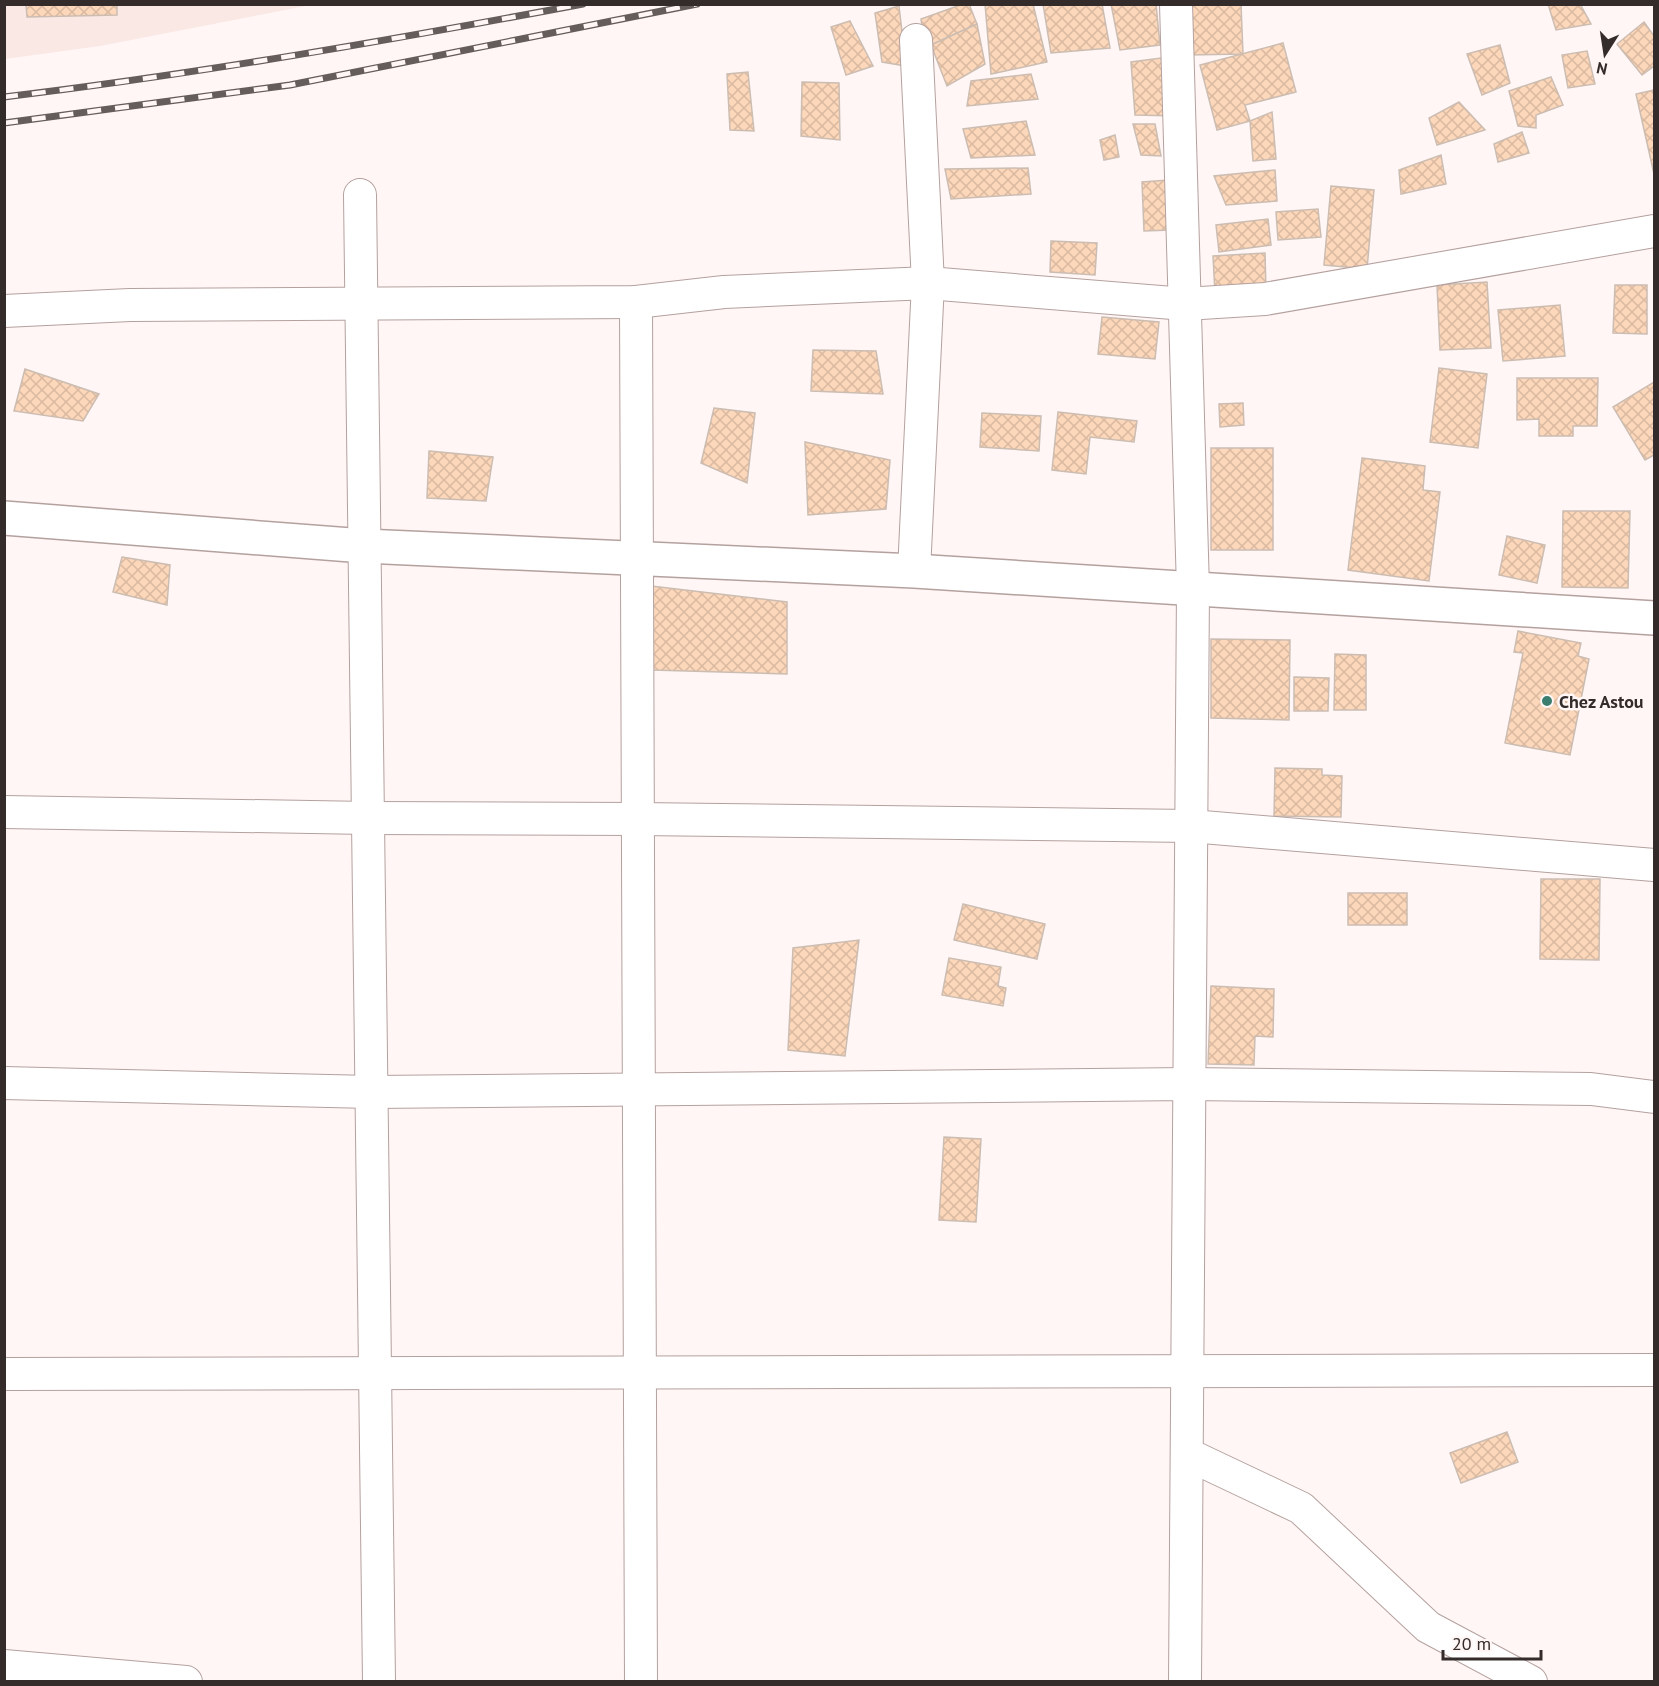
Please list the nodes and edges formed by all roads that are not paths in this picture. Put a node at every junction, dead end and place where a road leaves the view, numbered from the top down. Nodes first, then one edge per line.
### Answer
1 (1176, 4) edge
2 (916, 40) dead end
3 (360, 195) dead end
4 (1654, 231) edge
5 (928, 284) junction
6 (362, 302) junction
7 (636, 302) junction
8 (1185, 304) junction
9 (4, 311) edge
10 (4, 519) edge
11 (364, 546) junction
12 (638, 558) junction
13 (914, 571) junction
14 (1193, 589) junction
15 (1654, 618) edge
16 (4, 812) edge
17 (368, 818) junction
18 (638, 819) junction
19 (1191, 826) junction
20 (1654, 865) edge
21 (4, 1083) edge
22 (1189, 1084) junction
23 (639, 1089) junction
24 (371, 1092) junction
25 (1654, 1096) edge
26 (1654, 1370) edge
27 (1187, 1371) junction
28 (640, 1372) junction
29 (375, 1373) junction
30 (4, 1374) edge
31 (1187, 1454) junction
32 (4, 1666) edge
33 (145, 1680) edge
34 (186, 1682) edge
35 (379, 1682) edge
36 (641, 1682) edge
37 (1185, 1682) edge
38 (1531, 1682) edge

1 - 8 street
2 - 5 street
3 - 6 street
4 - 8 street
5 - 7 street
5 - 8 street
5 - 13 street
6 - 7 street
6 - 9 street
6 - 11 street
7 - 12 street
8 - 14 street
10 - 11 street
11 - 12 street
11 - 17 street
12 - 13 street
12 - 18 street
13 - 14 street
14 - 15 street
14 - 19 street
16 - 17 street
17 - 18 street
17 - 24 street
18 - 19 street
18 - 23 street
19 - 20 street
19 - 22 street
21 - 24 street
22 - 23 street
22 - 25 street
22 - 27 street
23 - 24 street
23 - 28 street
24 - 29 street
26 - 27 street
27 - 28 street
27 - 31 street
28 - 29 street
28 - 36 street
29 - 30 street
29 - 35 street
31 - 37 street
31 - 38 street
32 - 33 street
33 - 34 street

